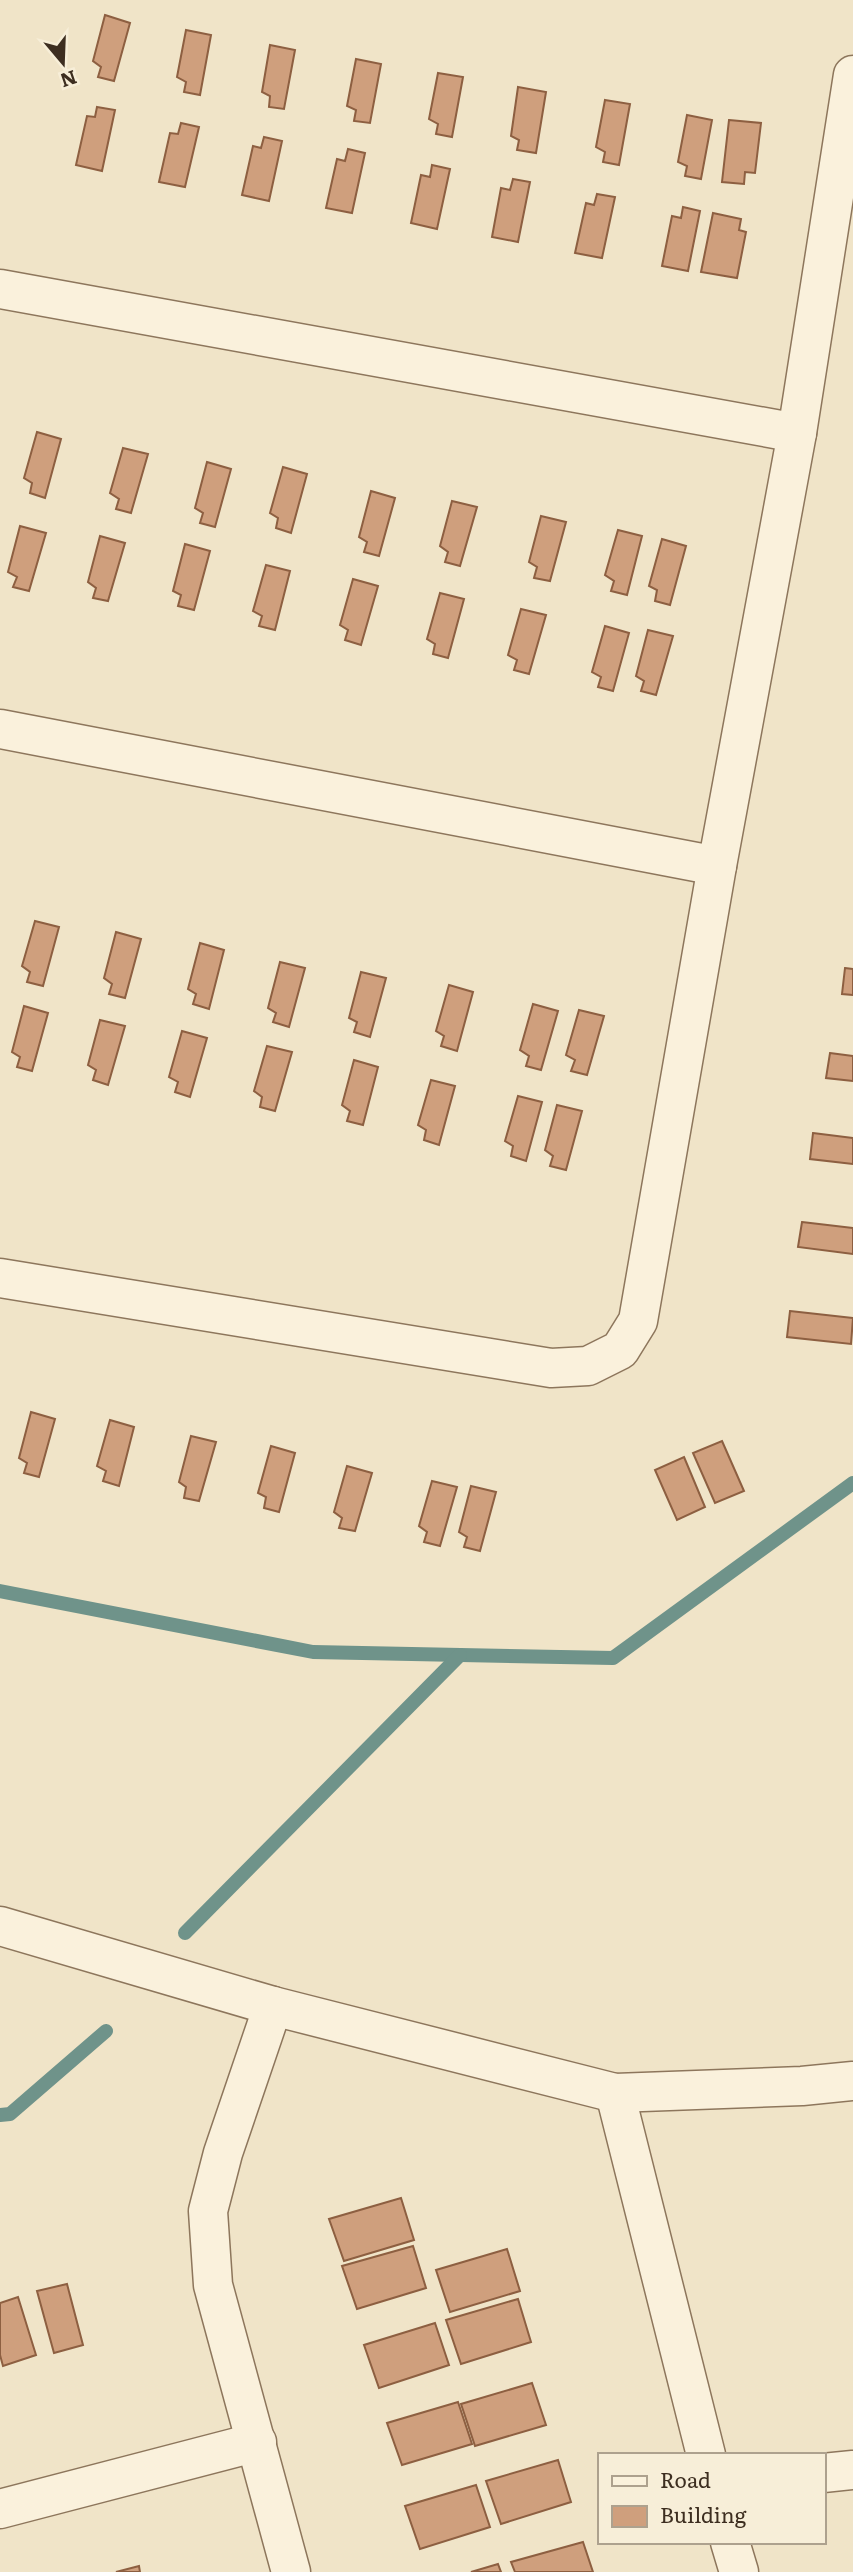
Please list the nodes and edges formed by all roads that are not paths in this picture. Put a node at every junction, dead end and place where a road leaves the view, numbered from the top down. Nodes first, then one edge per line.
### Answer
1 (853, 75) edge
2 (0, 289) edge
3 (797, 433) junction
4 (0, 729) edge
5 (717, 866) junction
6 (0, 1278) edge
7 (0, 1926) edge
8 (273, 2006) junction
9 (853, 2081) edge
10 (615, 2093) junction
11 (257, 2442) junction
12 (705, 2453) edge
13 (853, 2470) edge
14 (825, 2473) edge
15 (0, 2509) edge
16 (731, 2544) edge
17 (291, 2572) edge
18 (739, 2572) edge

1 - 3 street
2 - 3 street
3 - 5 street
4 - 5 street
5 - 6 street
7 - 8 street
8 - 10 street
8 - 11 street
9 - 10 street
10 - 12 street
11 - 15 street
11 - 17 street
13 - 14 street
16 - 18 street

